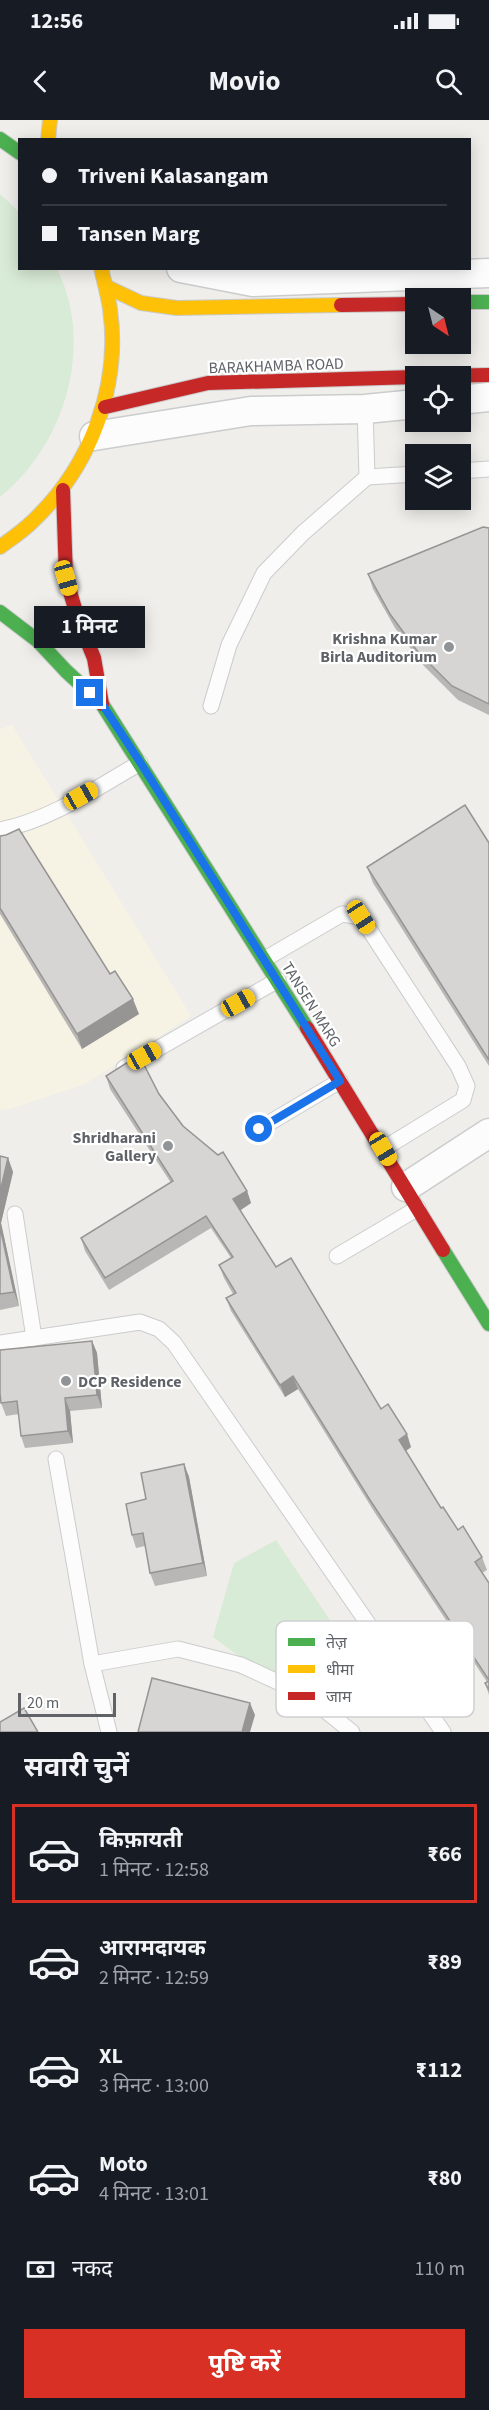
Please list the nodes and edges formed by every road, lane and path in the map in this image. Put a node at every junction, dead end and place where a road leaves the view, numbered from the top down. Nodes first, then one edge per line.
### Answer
1 (50, 120) edge
2 (48, 138) edge
3 (0, 139) edge
4 (18, 152) edge
5 (102, 270) edge
6 (191, 270) edge
7 (489, 273) edge
8 (107, 287) junction
9 (471, 302) edge
10 (489, 302) edge
11 (405, 304) edge
12 (471, 375) edge
13 (489, 375) edge
14 (405, 377) edge
15 (489, 397) edge
16 (471, 399) edge
17 (405, 405) edge
18 (105, 407) junction
19 (365, 410) junction
20 (94, 436) junction
21 (489, 469) edge
22 (471, 470) edge
23 (405, 475) edge
24 (367, 477) junction
25 (63, 490) junction
26 (0, 547) edge
27 (0, 612) edge
28 (102, 704) junction
29 (211, 706) dead end
30 (140, 762) junction
31 (0, 830) edge
32 (265, 959) junction
33 (278, 980) junction
34 (109, 1076) edge
35 (340, 1081) junction
36 (259, 1129) dead end
37 (489, 1133) edge
38 (383, 1149) junction
39 (412, 1197) junction
40 (15, 1214) dead end
41 (337, 1256) dead end
42 (489, 1324) edge
43 (34, 1338) junction
44 (0, 1343) edge
45 (56, 1459) dead end
46 (366, 1621) edge
47 (92, 1664) junction
48 (276, 1681) edge
49 (333, 1717) edge
50 (433, 1717) edge
51 (109, 1732) edge
52 (352, 1732) edge
53 (443, 1732) edge

1 - 2 main road
3 - 4 main road
5 - 8 main road
6 - 7 street
8 - 11 main road
8 - 18 main road
9 - 10 main road
12 - 13 main road
14 - 18 main road, BARAKHAMBA ROAD
15 - 16 street
17 - 19 street
18 - 20 main road
19 - 20 street
19 - 24 lane
20 - 25 main road
21 - 22 lane
23 - 24 lane
24 - 29 lane
25 - 26 main road
25 - 28 main road, TANSEN MARG
27 - 28 main road, TANSEN MARG
28 - 30 main road, TANSEN MARG
30 - 31 lane
30 - 32 main road, TANSEN MARG
32 - 33 main road, TANSEN MARG
32 - 38 lane
33 - 34 lane
33 - 35 main road, TANSEN MARG
35 - 36 lane
35 - 38 main road, TANSEN MARG
37 - 39 street
38 - 39 main road, TANSEN MARG
39 - 41 lane
39 - 42 main road, TANSEN MARG
40 - 43 lane
43 - 44 lane
43 - 46 lane
45 - 47 lane
47 - 48 lane
47 - 51 lane
49 - 52 lane
50 - 53 lane

